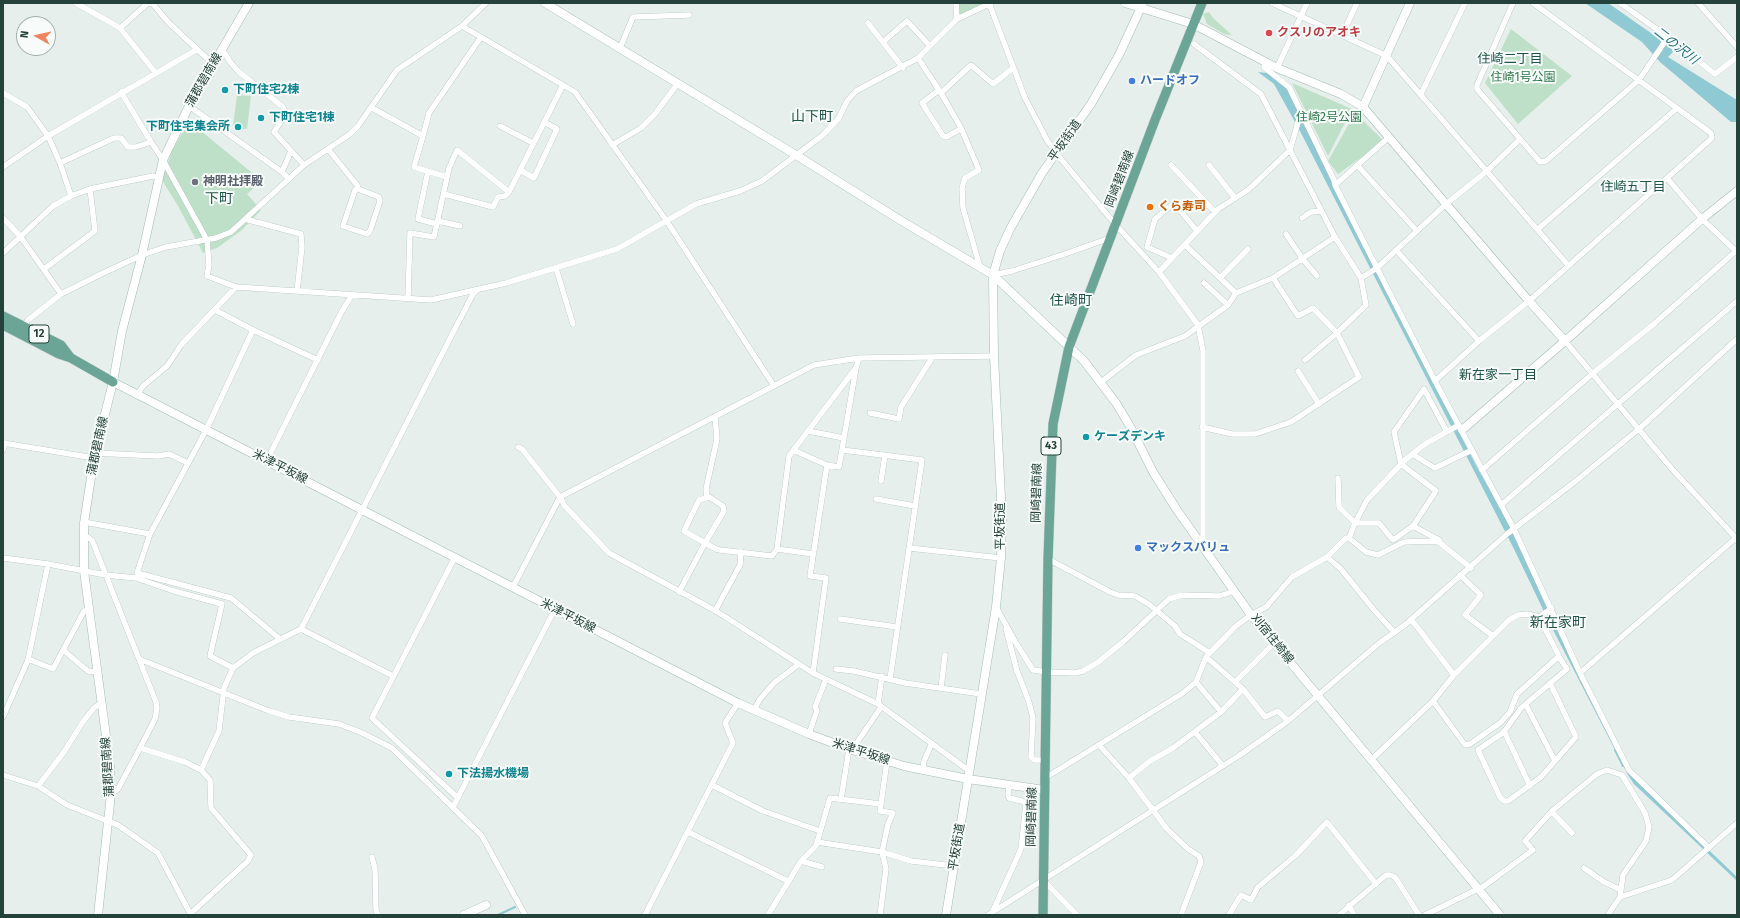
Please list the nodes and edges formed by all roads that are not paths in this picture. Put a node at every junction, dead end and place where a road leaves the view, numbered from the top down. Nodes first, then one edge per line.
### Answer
1 (76, 3) edge
2 (148, 3) edge
3 (249, 3) edge
4 (486, 3) edge
5 (545, 3) edge
6 (956, 3) edge
7 (990, 3) edge
8 (1125, 3) edge
9 (1202, 3) edge
10 (1272, 3) edge
11 (1307, 3) edge
12 (1357, 3) edge
13 (1410, 3) edge
14 (1465, 3) edge
15 (1513, 3) edge
16 (1533, 3) edge
17 (1620, 3) edge
18 (1698, 3) edge
19 (1142, 6) edge
20 (689, 15) dead end
21 (1301, 16) junction
22 (957, 19) junction
23 (868, 22) dead end
24 (1193, 24) junction
25 (462, 26) junction
26 (120, 28) junction
27 (1342, 35) junction
28 (481, 37) junction
29 (1668, 37) junction
30 (883, 42) junction
31 (1194, 44) dead end
32 (930, 46) junction
33 (1737, 47) edge
34 (620, 48) junction
35 (222, 49) junction
36 (196, 50) junction
37 (1387, 56) junction
38 (1737, 57) edge
39 (918, 58) junction
40 (213, 64) junction
41 (1264, 67) dead end
42 (903, 68) junction
43 (1013, 68) junction
44 (1277, 68) junction
45 (155, 72) junction
46 (1640, 80) junction
47 (678, 83) junction
48 (563, 85) junction
49 (122, 92) junction
50 (940, 92) junction
51 (3, 94) edge
52 (1421, 94) junction
53 (189, 106) junction
54 (1363, 107) junction
55 (372, 108) junction
56 (1676, 109) junction
57 (1300, 115) junction
58 (544, 122) junction
59 (500, 126) dead end
60 (961, 129) junction
61 (48, 136) junction
62 (422, 136) junction
63 (1388, 138) junction
64 (1520, 140) junction
65 (151, 142) junction
66 (533, 143) junction
67 (612, 144) junction
68 (328, 149) junction
69 (1290, 150) junction
70 (291, 151) junction
71 (1056, 153) junction
72 (796, 154) junction
73 (163, 160) junction
74 (60, 163) junction
75 (304, 165) junction
76 (1171, 165) dead end
77 (1209, 165) dead end
78 (1357, 166) junction
79 (3, 167) edge
80 (520, 170) junction
81 (428, 171) junction
82 (1487, 171) junction
83 (282, 172) junction
84 (447, 177) junction
85 (159, 178) junction
86 (1667, 178) junction
87 (289, 179) junction
88 (1335, 185) junction
89 (358, 188) junction
90 (90, 189) junction
91 (1737, 191) edge
92 (509, 192) junction
93 (444, 194) junction
94 (71, 196) junction
95 (1235, 198) junction
96 (1446, 204) junction
97 (1321, 211) junction
98 (1215, 212) junction
99 (3, 218) edge
100 (1302, 218) dead end
101 (245, 219) junction
102 (1702, 219) junction
103 (666, 220) junction
104 (437, 222) junction
105 (1115, 224) junction
106 (460, 226) dead end
107 (1538, 229) junction
108 (1197, 231) junction
109 (1417, 231) junction
110 (1286, 234) dead end
111 (20, 236) junction
112 (1335, 237) junction
113 (1110, 238) junction
114 (207, 240) junction
115 (1185, 245) junction
116 (1146, 247) junction
117 (1138, 249) junction
118 (1248, 249) dead end
119 (1396, 250) junction
120 (1737, 251) edge
121 (3, 253) edge
122 (142, 255) junction
123 (1172, 258) junction
124 (1302, 258) junction
125 (1568, 265) junction
126 (980, 267) junction
127 (556, 268) junction
128 (1377, 268) junction
129 (44, 269) junction
130 (1159, 272) junction
131 (993, 275) junction
132 (1317, 276) dead end
133 (1220, 278) junction
134 (1273, 278) junction
135 (1361, 278) junction
136 (1204, 283) dead end
137 (236, 287) junction
138 (477, 290) junction
139 (297, 292) junction
140 (1236, 293) junction
141 (61, 294) junction
142 (352, 295) junction
143 (408, 299) junction
144 (1529, 301) junction
145 (1737, 302) edge
146 (1228, 304) junction
147 (215, 310) junction
148 (3, 316) edge
149 (573, 324) dead end
150 (1198, 325) junction
151 (24, 326) junction
152 (5, 328) edge
153 (253, 330) junction
154 (1337, 333) junction
155 (1737, 339) edge
156 (1565, 341) junction
157 (1479, 342) junction
158 (1069, 347) junction
159 (994, 356) junction
160 (71, 358) junction
161 (859, 358) junction
162 (932, 358) junction
163 (318, 360) junction
164 (1305, 360) dead end
165 (856, 368) junction
166 (1298, 371) dead end
167 (1592, 374) junction
168 (1435, 381) junction
169 (113, 382) junction
170 (1101, 382) junction
171 (774, 386) junction
172 (137, 395) junction
173 (1319, 404) junction
174 (1619, 404) junction
175 (870, 413) dead end
176 (715, 416) junction
177 (1202, 427) junction
178 (1460, 428) junction
179 (1639, 429) junction
180 (206, 430) junction
181 (808, 431) junction
182 (1447, 432) junction
183 (844, 438) junction
184 (4, 443) edge
185 (518, 447) dead end
186 (3, 450) edge
187 (793, 450) junction
188 (842, 450) junction
189 (1472, 450) junction
190 (1412, 454) junction
191 (885, 455) junction
192 (95, 456) junction
193 (267, 460) junction
194 (188, 463) junction
195 (1401, 464) junction
196 (827, 465) junction
197 (1482, 470) junction
198 (1338, 478) dead end
199 (881, 481) dead end
200 (560, 497) junction
201 (707, 498) junction
202 (876, 499) dead end
203 (1501, 505) junction
204 (915, 506) junction
205 (361, 509) junction
206 (84, 522) junction
207 (1355, 523) junction
208 (1413, 526) junction
209 (1514, 529) junction
210 (150, 534) junction
211 (84, 535) junction
212 (1350, 538) junction
213 (1737, 538) edge
214 (1439, 540) dead end
215 (1201, 542) junction
216 (705, 543) junction
217 (909, 548) junction
218 (777, 549) junction
219 (741, 552) junction
220 (813, 554) junction
221 (1327, 557) junction
222 (3, 558) edge
223 (455, 558) junction
224 (1001, 558) junction
225 (1048, 559) junction
226 (48, 564) junction
227 (1471, 568) junction
228 (84, 571) junction
229 (104, 572) junction
230 (1460, 575) junction
231 (513, 587) junction
232 (1235, 591) junction
233 (679, 592) junction
234 (996, 607) junction
235 (1552, 608) junction
236 (555, 609) junction
237 (90, 610) junction
238 (715, 611) junction
239 (1158, 611) junction
240 (1251, 615) junction
241 (1003, 617) junction
242 (1539, 617) junction
243 (840, 619) dead end
244 (1411, 619) junction
245 (897, 627) junction
246 (301, 629) junction
247 (1394, 632) junction
248 (1493, 636) junction
249 (280, 639) junction
250 (1274, 643) junction
251 (63, 650) junction
252 (945, 655) dead end
253 (1208, 655) junction
254 (1559, 657) junction
255 (139, 658) junction
256 (28, 659) junction
257 (799, 664) junction
258 (234, 668) junction
259 (836, 669) dead end
260 (98, 672) junction
261 (813, 672) junction
262 (1047, 672) junction
263 (1580, 673) junction
264 (1454, 675) junction
265 (393, 676) junction
266 (882, 676) junction
267 (826, 679) junction
268 (890, 679) junction
269 (1196, 682) junction
270 (1235, 682) junction
271 (1550, 683) junction
272 (941, 688) junction
273 (1243, 689) junction
274 (225, 692) junction
275 (981, 694) junction
276 (1319, 695) junction
277 (1433, 701) junction
278 (102, 703) junction
279 (738, 703) junction
280 (879, 705) junction
281 (1526, 705) junction
282 (754, 710) junction
283 (1221, 712) junction
284 (3, 717) edge
285 (1288, 721) junction
286 (1504, 731) junction
287 (1195, 732) junction
288 (809, 734) junction
289 (932, 743) junction
290 (1099, 745) junction
291 (140, 748) junction
292 (852, 750) junction
293 (1046, 760) junction
294 (1371, 760) junction
295 (887, 761) junction
296 (1555, 761) junction
297 (1223, 766) junction
298 (201, 770) junction
299 (924, 770) junction
300 (968, 770) junction
301 (1629, 770) junction
302 (3, 775) edge
303 (1622, 775) junction
304 (1045, 778) junction
305 (1129, 778) junction
306 (968, 779) junction
307 (712, 785) junction
308 (1009, 785) junction
309 (38, 786) junction
310 (1530, 786) junction
311 (1045, 790) junction
312 (111, 794) junction
313 (458, 798) junction
314 (841, 799) junction
315 (881, 804) junction
316 (453, 807) junction
317 (1153, 809) junction
318 (1552, 812) junction
319 (108, 821) junction
320 (1737, 823) edge
321 (820, 831) junction
322 (688, 832) junction
323 (1572, 833) dead end
324 (817, 842) junction
325 (1709, 848) junction
326 (882, 852) junction
327 (372, 856) dead end
328 (801, 861) junction
329 (954, 866) junction
330 (822, 867) dead end
331 (1584, 868) dead end
332 (1043, 880) junction
333 (788, 881) junction
334 (1376, 884) junction
335 (1479, 889) junction
336 (1621, 890) junction
337 (1620, 897) junction
338 (486, 905) dead end
339 (1349, 905) junction
340 (190, 914) edge
341 (990, 914) edge
342 (98, 915) edge
343 (378, 915) edge
344 (464, 915) edge
345 (524, 915) edge
346 (645, 915) edge
347 (768, 915) edge
348 (880, 915) edge
349 (946, 915) edge
350 (1043, 915) edge
351 (1077, 915) edge
352 (1181, 915) edge
353 (1229, 915) edge
354 (1339, 915) edge
355 (1354, 915) edge
356 (1419, 915) edge
357 (1425, 915) edge
358 (1500, 915) edge
359 (1608, 915) edge

1 - 26 street
2 - 26 street
2 - 36 street
3 - 35 main road, 蒲郡碧南線
4 - 25 street
5 - 34 main road, 刈宿住崎線
6 - 22 street
7 - 22 street
7 - 43 street
8 - 19 main road
9 - 24 main road, 岡崎碧南線 / 43
10 - 21 street
11 - 21 street
12 - 27 street
13 - 37 main road
14 - 52 street
15 - 64 street
16 - 46 street
17 - 29 street
18 - 33 street
19 - 24 main road
19 - 71 main road, 平坂街道
20 - 34 street
21 - 27 street
21 - 44 street
22 - 32 street
23 - 30 street
24 - 44 main road
24 - 105 main road, 岡崎碧南線 / 43
25 - 28 street
25 - 55 street
26 - 45 street
27 - 37 street
28 - 48 street
28 - 62 street
29 - 38 street
29 - 46 street
30 - 32 street
30 - 42 street
31 - 69 street
32 - 39 street
34 - 47 main road, 刈宿住崎線
35 - 40 main road, 蒲郡碧南線
35 - 70 street
36 - 40 street
36 - 45 street
37 - 52 street
37 - 54 main road
39 - 42 street
39 - 50 street
40 - 53 main road, 蒲郡碧南線
41 - 57 street
42 - 72 street
43 - 50 street
43 - 71 street
44 - 54 main road
45 - 49 street
46 - 56 street
46 - 64 street
47 - 67 street
47 - 72 main road, 刈宿住崎線
48 - 58 street
48 - 67 street
49 - 61 street
49 - 65 street
50 - 60 street
50 - 60 street
51 - 61 street
52 - 82 street
53 - 73 main road, 蒲郡碧南線
53 - 83 street
54 - 63 main road
55 - 62 street
55 - 68 street
56 - 86 street
56 - 107 street
57 - 69 street
57 - 88 street
58 - 66 street
58 - 80 street
59 - 66 street
60 - 126 street
61 - 74 street
61 - 79 street
62 - 81 street
63 - 78 street
63 - 96 main road
64 - 82 street
65 - 73 street
65 - 74 street
66 - 80 street
67 - 103 street
68 - 75 street
68 - 89 street
69 - 95 street
69 - 97 street
70 - 75 street
70 - 83 street
71 - 105 street
71 - 131 main road, 平坂街道
72 - 103 street
72 - 126 main road, 刈宿住崎線
73 - 85 main road, 蒲郡碧南線
73 - 114 street
74 - 94 street
75 - 87 street
76 - 98 street
77 - 95 street
78 - 88 street
78 - 109 street
80 - 92 street
81 - 84 street
81 - 104 street
82 - 96 street
82 - 107 street
83 - 87 street
84 - 92 street
84 - 93 street
85 - 90 street
85 - 122 main road, 蒲郡碧南線
86 - 102 street
86 - 125 street
87 - 101 street
88 - 128 street
89 - 89 street
90 - 94 street
90 - 129 street
91 - 102 main road
92 - 93 street
93 - 104 street
94 - 111 street
95 - 98 street
96 - 109 street
96 - 144 main road
97 - 100 street
97 - 112 street
98 - 108 street
99 - 111 street
101 - 114 street
101 - 139 street
102 - 120 street
102 - 156 main road
103 - 127 street
103 - 171 street
104 - 106 street
104 - 143 street
105 - 113 main road, 岡崎碧南線 / 43
105 - 117 street
107 - 125 street
108 - 115 street
108 - 116 street
109 - 119 street
110 - 124 street
111 - 121 street
111 - 129 street
112 - 124 street
112 - 135 street
113 - 131 street
113 - 158 main road, 岡崎碧南線 / 43
114 - 122 street
114 - 137 street
115 - 123 street
115 - 133 street
116 - 117 street
116 - 123 street
117 - 130 street
118 - 133 street
119 - 128 street
119 - 157 street
120 - 167 street
122 - 141 street
122 - 169 main road, 蒲郡碧南線
123 - 130 street
124 - 132 street
124 - 134 street
125 - 144 street
126 - 131 main road, 刈宿住崎線
127 - 138 street
127 - 149 street
128 - 135 street
128 - 168 street
129 - 141 street
130 - 150 street
131 - 158 main road, 刈宿住崎線
131 - 159 main road, 平坂街道
133 - 140 street
134 - 140 street
134 - 154 street
135 - 154 street
136 - 146 street
137 - 139 street
137 - 147 street
138 - 143 street
138 - 205 street
139 - 142 street
140 - 146 street
141 - 151 street
142 - 143 street
142 - 163 street
144 - 156 main road
144 - 157 street
145 - 174 street
146 - 150 street
147 - 153 street
147 - 172 street
148 - 151 main road, 12
150 - 170 street
150 - 177 street
151 - 160 main road, 12
152 - 160 main road, 12
153 - 163 street
153 - 180 street
154 - 164 street
154 - 173 street
155 - 179 street
156 - 167 street
156 - 178 main road
157 - 168 street
158 - 170 main road, 刈宿住崎線
158 - 225 main road, 岡崎碧南線 / 43
159 - 162 street
159 - 224 main road, 平坂街道
160 - 169 main road, 12
161 - 162 street
161 - 165 street
161 - 171 street
162 - 175 street
163 - 193 street
165 - 181 street
165 - 183 street
166 - 173 street
167 - 174 street
167 - 197 street
168 - 178 street
169 - 172 main road, 米津平坂線
169 - 192 main road, 蒲郡碧南線
170 - 215 main road, 刈宿住崎線
171 - 176 street
172 - 180 main road, 米津平坂線
173 - 177 street
174 - 179 street
174 - 203 street
176 - 200 street
176 - 201 street
177 - 215 street
178 - 182 street
178 - 189 street
179 - 209 street
179 - 213 street
180 - 193 main road, 米津平坂線
180 - 194 street
181 - 183 street
181 - 187 street
182 - 190 street
182 - 195 street
183 - 188 street
184 - 186 street
184 - 192 street
185 - 200 street
187 - 196 street
187 - 218 street
188 - 191 street
188 - 196 street
189 - 190 street
189 - 197 street
190 - 195 street
191 - 199 street
191 - 204 street
192 - 194 street
192 - 206 main road, 蒲郡碧南線
193 - 205 main road, 米津平坂線
194 - 210 street
195 - 207 street
195 - 208 street
196 - 220 street
197 - 203 street
198 - 207 street
200 - 231 street
200 - 233 street
201 - 216 street
201 - 216 street
202 - 204 street
203 - 209 street
204 - 217 street
205 - 223 main road, 米津平坂線
205 - 246 street
206 - 210 street
206 - 211 main road, 蒲郡碧南線
207 - 208 street
207 - 212 street
208 - 214 street
209 - 227 street
209 - 235 street
210 - 249 street
211 - 228 main road, 蒲郡碧南線
211 - 229 street
212 - 221 street
212 - 227 street
213 - 263 street
215 - 232 main road, 刈宿住崎線
216 - 219 street
216 - 233 street
217 - 224 street
217 - 245 street
218 - 219 street
218 - 220 street
219 - 238 street
220 - 261 street
221 - 240 street
221 - 247 street
222 - 226 street
223 - 231 main road, 米津平坂線
223 - 265 street
224 - 234 main road, 平坂街道
225 - 239 street
225 - 262 main road, 岡崎碧南線 / 43
226 - 228 street
226 - 256 street
227 - 230 street
228 - 229 street
228 - 237 main road, 蒲郡碧南線
229 - 255 street
229 - 258 street
230 - 244 street
230 - 248 street
231 - 236 main road, 米津平坂線
232 - 239 street
232 - 240 main road, 刈宿住崎線
233 - 238 street
234 - 241 street
234 - 275 main road, 平坂街道
235 - 242 street
235 - 263 street
236 - 279 main road, 米津平坂線
236 - 313 street
237 - 251 street
237 - 260 main road, 蒲郡碧南線
238 - 257 street
239 - 253 street
239 - 262 street
240 - 250 main road, 刈宿住崎線
240 - 253 street
241 - 262 street
241 - 293 street
242 - 248 street
242 - 254 street
243 - 245 street
244 - 247 street
244 - 264 street
245 - 268 street
246 - 249 street
246 - 265 street
247 - 276 street
248 - 264 street
249 - 258 street
250 - 270 street
250 - 276 main road, 刈宿住崎線
251 - 256 street
251 - 260 street
252 - 272 street
253 - 269 street
253 - 270 street
254 - 271 street
254 - 277 street
255 - 274 street
255 - 291 street
256 - 284 street
257 - 261 street
257 - 282 street
258 - 274 street
259 - 266 street
260 - 278 main road, 蒲郡碧南線
261 - 267 street
262 - 293 main road, 岡崎碧南線 / 43
263 - 301 street
264 - 277 street
265 - 313 street
266 - 268 street
266 - 280 street
267 - 280 street
267 - 288 street
268 - 272 street
269 - 283 street
269 - 290 street
270 - 273 street
271 - 281 street
271 - 296 street
272 - 275 street
273 - 283 street
273 - 285 street
274 - 298 street
274 - 316 street
275 - 300 main road, 平坂街道
276 - 285 street
276 - 294 main road, 刈宿住崎線
277 - 294 street
278 - 309 street
278 - 312 main road, 蒲郡碧南線
279 - 282 main road, 米津平坂線
279 - 307 street
280 - 289 street
280 - 292 street
281 - 286 street
281 - 296 street
282 - 288 main road, 米津平坂線
283 - 287 street
285 - 297 street
286 - 310 street
286 - 310 street
287 - 297 street
287 - 305 street
288 - 292 main road, 米津平坂線
289 - 299 street
289 - 300 street
290 - 304 street
290 - 305 street
291 - 298 street
291 - 312 street
292 - 295 main road, 米津平坂線
292 - 314 street
293 - 304 main road, 岡崎碧南線 / 43
294 - 335 main road, 刈宿住崎線
295 - 299 main road, 米津平坂線
295 - 315 street
296 - 310 street
297 - 317 street
298 - 340 street
299 - 306 main road, 米津平坂線
300 - 306 main road, 平坂街道
301 - 303 street
301 - 325 street
302 - 309 street
303 - 318 street
303 - 336 street
304 - 311 main road, 岡崎碧南線 / 43
305 - 317 street
306 - 308 main road, 米津平坂線
306 - 329 main road, 平坂街道
307 - 321 street
307 - 322 street
308 - 311 main road, 米津平坂線
308 - 341 street
309 - 319 street
311 - 332 main road, 岡崎碧南線 / 43
312 - 319 main road, 蒲郡碧南線
313 - 316 street
314 - 315 street
314 - 321 street
315 - 326 street
316 - 345 street
317 - 332 street
317 - 352 street
318 - 323 street
318 - 335 street
319 - 340 street
319 - 342 main road, 蒲郡碧南線
320 - 325 street
321 - 324 street
322 - 333 street
322 - 346 street
324 - 326 street
324 - 328 street
325 - 337 street
326 - 329 street
326 - 348 street
327 - 343 street
328 - 330 street
328 - 333 street
329 - 349 main road, 平坂街道
331 - 336 street
332 - 341 street
332 - 350 main road, 岡崎碧南線 / 43
332 - 351 street
333 - 347 street
334 - 339 street
334 - 353 street
334 - 356 street
335 - 357 street
335 - 358 main road, 刈宿住崎線
336 - 337 street
337 - 359 street
338 - 344 main road
339 - 354 street
339 - 355 street

